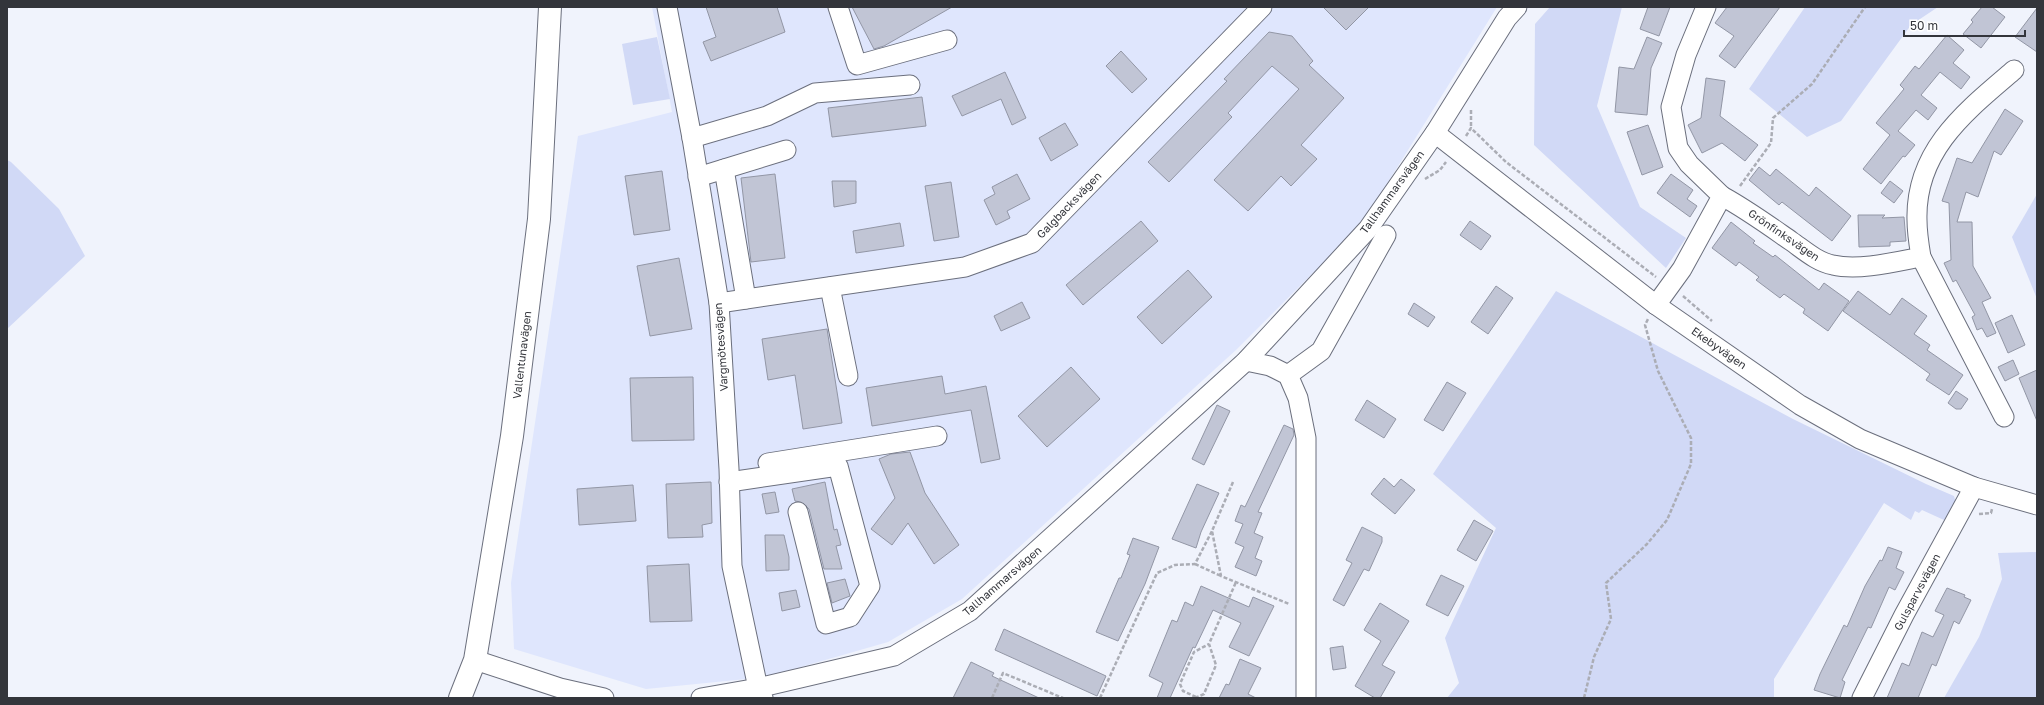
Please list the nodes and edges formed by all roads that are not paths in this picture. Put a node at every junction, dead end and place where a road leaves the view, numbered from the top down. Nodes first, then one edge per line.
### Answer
1 (550, 7) edge
2 (666, 7) edge
3 (838, 7) edge
4 (1262, 7) edge
5 (1517, 7) edge
6 (1706, 7) edge
7 (947, 40) dead end
8 (2014, 70) dead end
9 (910, 85) dead end
10 (1435, 133) junction
11 (692, 138) junction
12 (786, 150) dead end
13 (724, 169) junction
14 (698, 177) junction
15 (1726, 198) junction
16 (1386, 235) dead end
17 (1920, 257) junction
18 (830, 287) junction
19 (746, 299) junction
20 (719, 304) junction
21 (1656, 305) junction
22 (1246, 361) junction
23 (1288, 375) junction
24 (848, 376) dead end
25 (1996, 409) dead end
26 (937, 436) dead end
27 (729, 475) junction
28 (1974, 487) junction
29 (2037, 505) edge
30 (798, 512) dead end
31 (475, 660) junction
32 (761, 693) edge
33 (460, 698) edge
34 (604, 698) edge
35 (701, 698) edge
36 (1306, 698) edge
37 (1862, 698) edge

1 - 31 main road, Vallentunavägen
2 - 11 street, Vargmötesvägen
3 - 7 street
4 - 18 street, Galgbacksvägen
5 - 10 street, Tallhammarsvägen
6 - 15 street, Grönfinksvägen
8 - 17 street
9 - 11 street
10 - 21 street, Ekebyvägen
10 - 22 street, Tallhammarsvägen
11 - 14 street, Vargmötesvägen
12 - 13 street
13 - 14 street
13 - 19 street
14 - 20 street, Vargmötesvägen
15 - 17 street, Grönfinksvägen
15 - 21 street
16 - 23 street
17 - 25 street
18 - 19 street, Galgbacksvägen
18 - 24 street
19 - 20 street, Galgbacksvägen
20 - 27 street, Vargmötesvägen
21 - 28 street, Ekebyvägen
22 - 23 street
22 - 32 street, Tallhammarsvägen
23 - 36 street
26 - 27 street
27 - 30 street
27 - 32 street, Vargmötesvägen
28 - 29 street, Ekebyvägen
28 - 37 street, Gulsparvsvägen
31 - 33 main road, Vallentunavägen
31 - 34 street
32 - 35 street, Tallhammarsvägen

